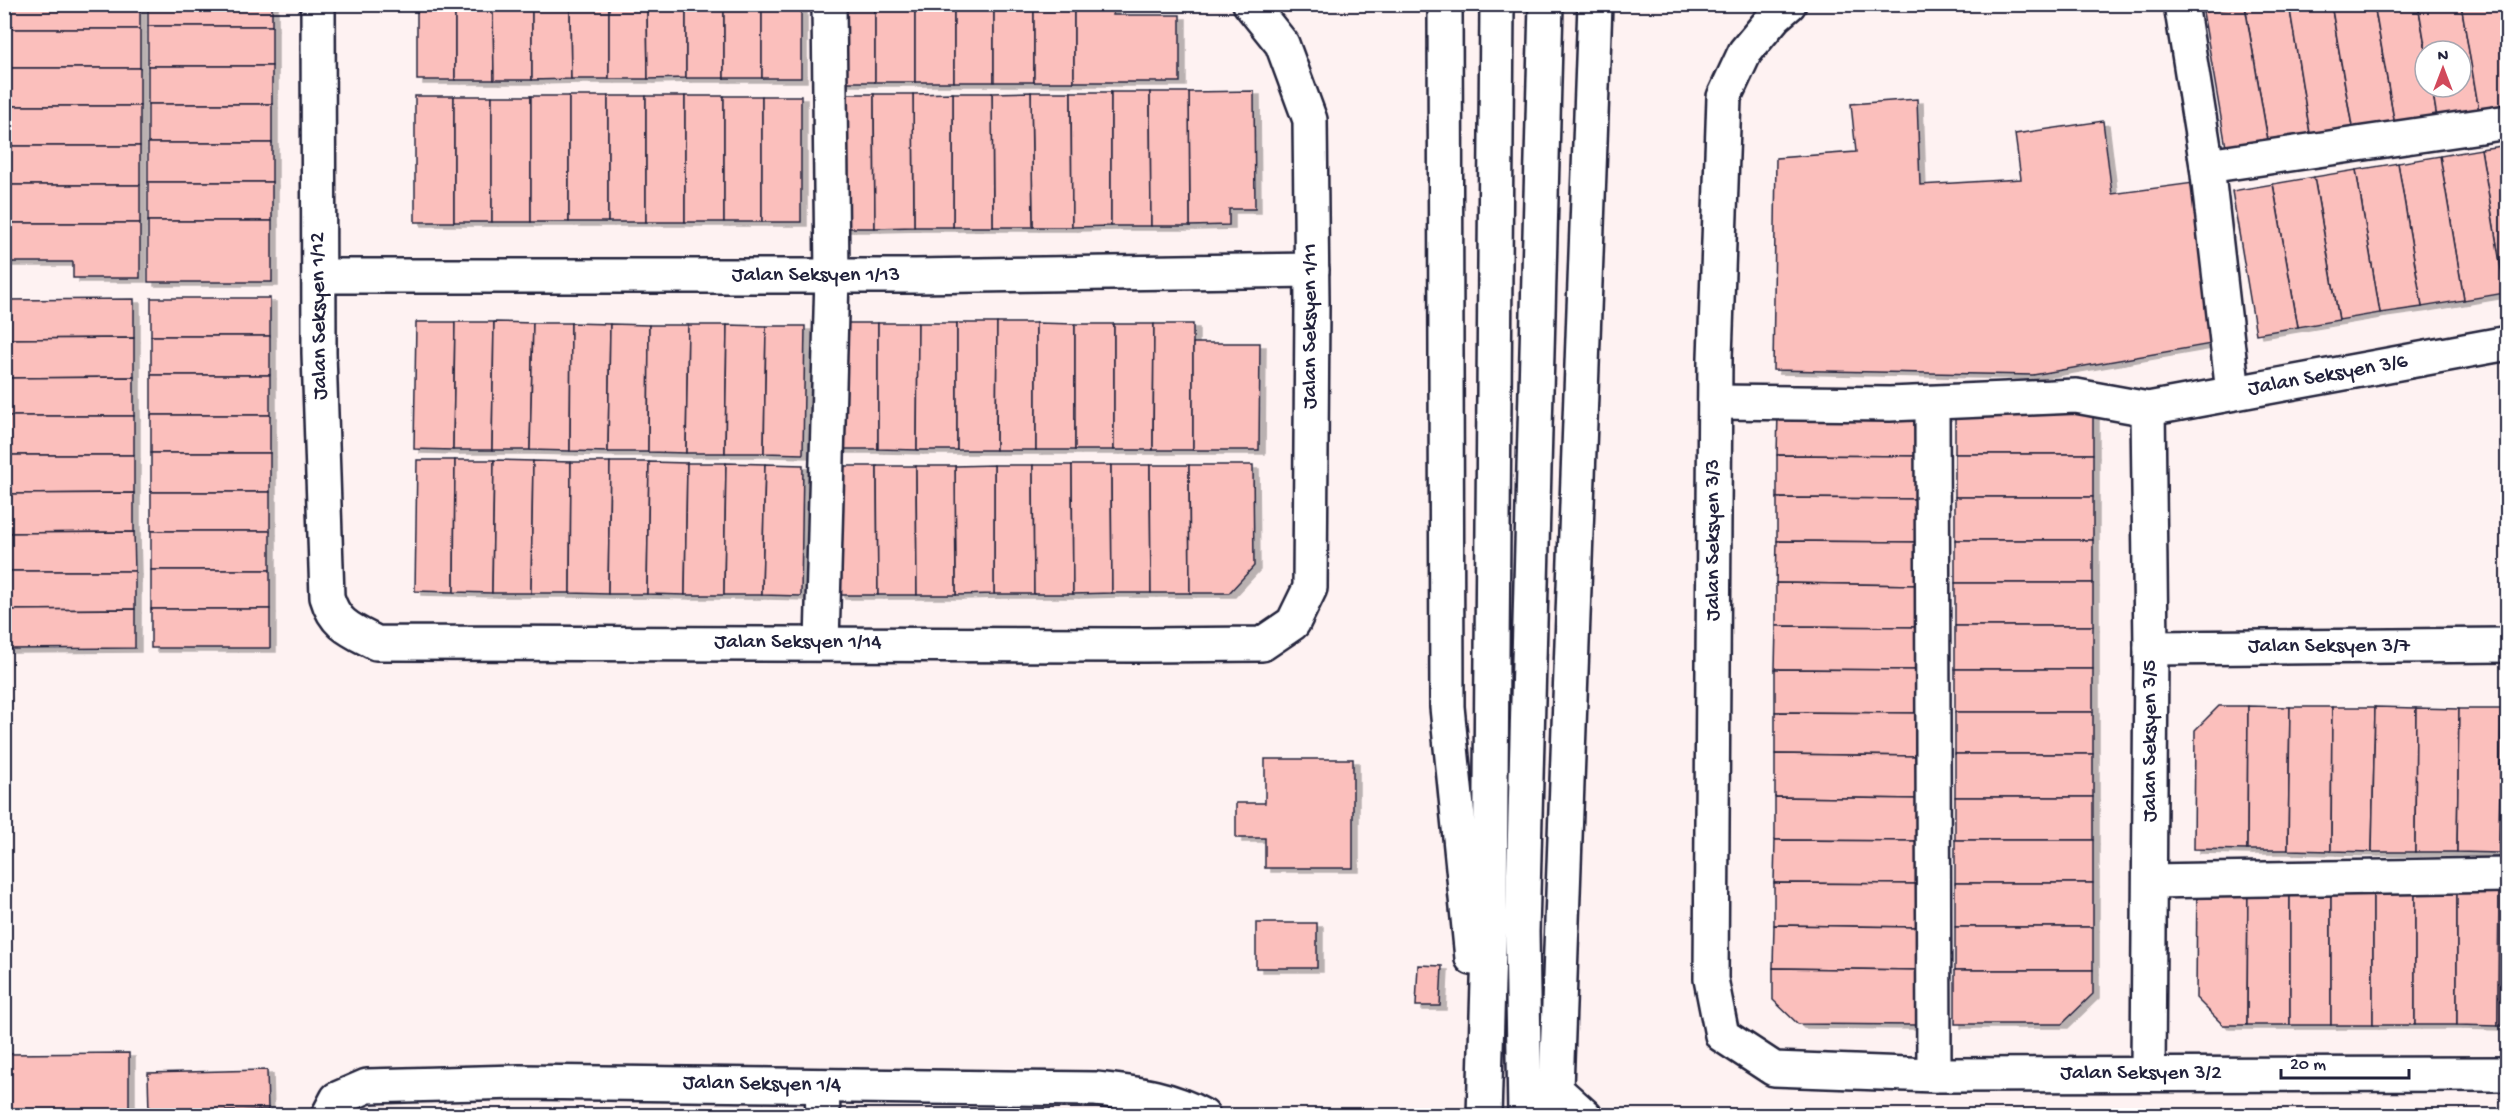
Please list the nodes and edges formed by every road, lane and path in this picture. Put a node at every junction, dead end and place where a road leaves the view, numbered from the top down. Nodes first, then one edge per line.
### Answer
1 (318, 4) edge
2 (829, 4) edge
3 (1250, 4) edge
4 (1444, 4) edge
5 (1497, 4) edge
6 (1546, 4) edge
7 (1595, 4) edge
8 (1790, 4) edge
9 (2181, 4) edge
10 (2508, 122) edge
11 (2207, 166) junction
12 (1312, 270) junction
13 (319, 276) junction
14 (832, 276) junction
15 (2508, 343) edge
16 (2233, 393) junction
17 (1715, 402) junction
18 (1932, 403) junction
19 (2148, 409) junction
20 (339, 623) joint
21 (822, 643) junction
22 (1262, 644) joint
23 (2508, 645) edge
24 (2151, 648) junction
25 (2508, 875) edge
26 (2150, 881) junction
27 (1486, 1008) junction
28 (1774, 1069) joint
29 (2148, 1073) junction
30 (2508, 1074) edge
31 (1934, 1075) junction
32 (822, 1101) edge
33 (1555, 1102) edge
34 (328, 1116) edge
35 (1203, 1116) edge
36 (1484, 1116) edge
37 (1525, 1116) edge
38 (1585, 1116) edge

1 - 13 main road, Jalan Seksyen 1/12
2 - 14 main road
3 - 12 main road, Jalan Seksyen 1/11
4 - 27 main road
5 - 27 main road
6 - 37 main road
7 - 33 main road
8 - 17 main road, Jalan Seksyen 3/3
9 - 11 main road
10 - 11 main road
11 - 16 main road
12 - 14 main road, Jalan Seksyen 1/13
12 - 22 main road, Jalan Seksyen 1/11
13 - 14 main road, Jalan Seksyen 1/13
13 - 20 main road, Jalan Seksyen 1/12
14 - 21 main road
15 - 16 main road, Jalan Seksyen 3/6
16 - 19 main road, Jalan Seksyen 3/6
17 - 18 main road
17 - 28 main road, Jalan Seksyen 3/3
18 - 19 main road
18 - 31 main road
19 - 24 main road, Jalan Seksyen 3/5
20 - 21 main road, Jalan Seksyen 1/14
21 - 22 main road, Jalan Seksyen 1/14
23 - 24 main road, Jalan Seksyen 3/7
24 - 26 main road, Jalan Seksyen 3/5
25 - 26 main road
26 - 29 main road, Jalan Seksyen 3/5
27 - 36 main road
28 - 31 main road, Jalan Seksyen 3/2
29 - 30 main road, Jalan Seksyen 3/2
29 - 31 main road, Jalan Seksyen 3/2
32 - 34 main road, Jalan Seksyen 1/4
32 - 35 main road, Jalan Seksyen 1/4
33 - 38 main road

